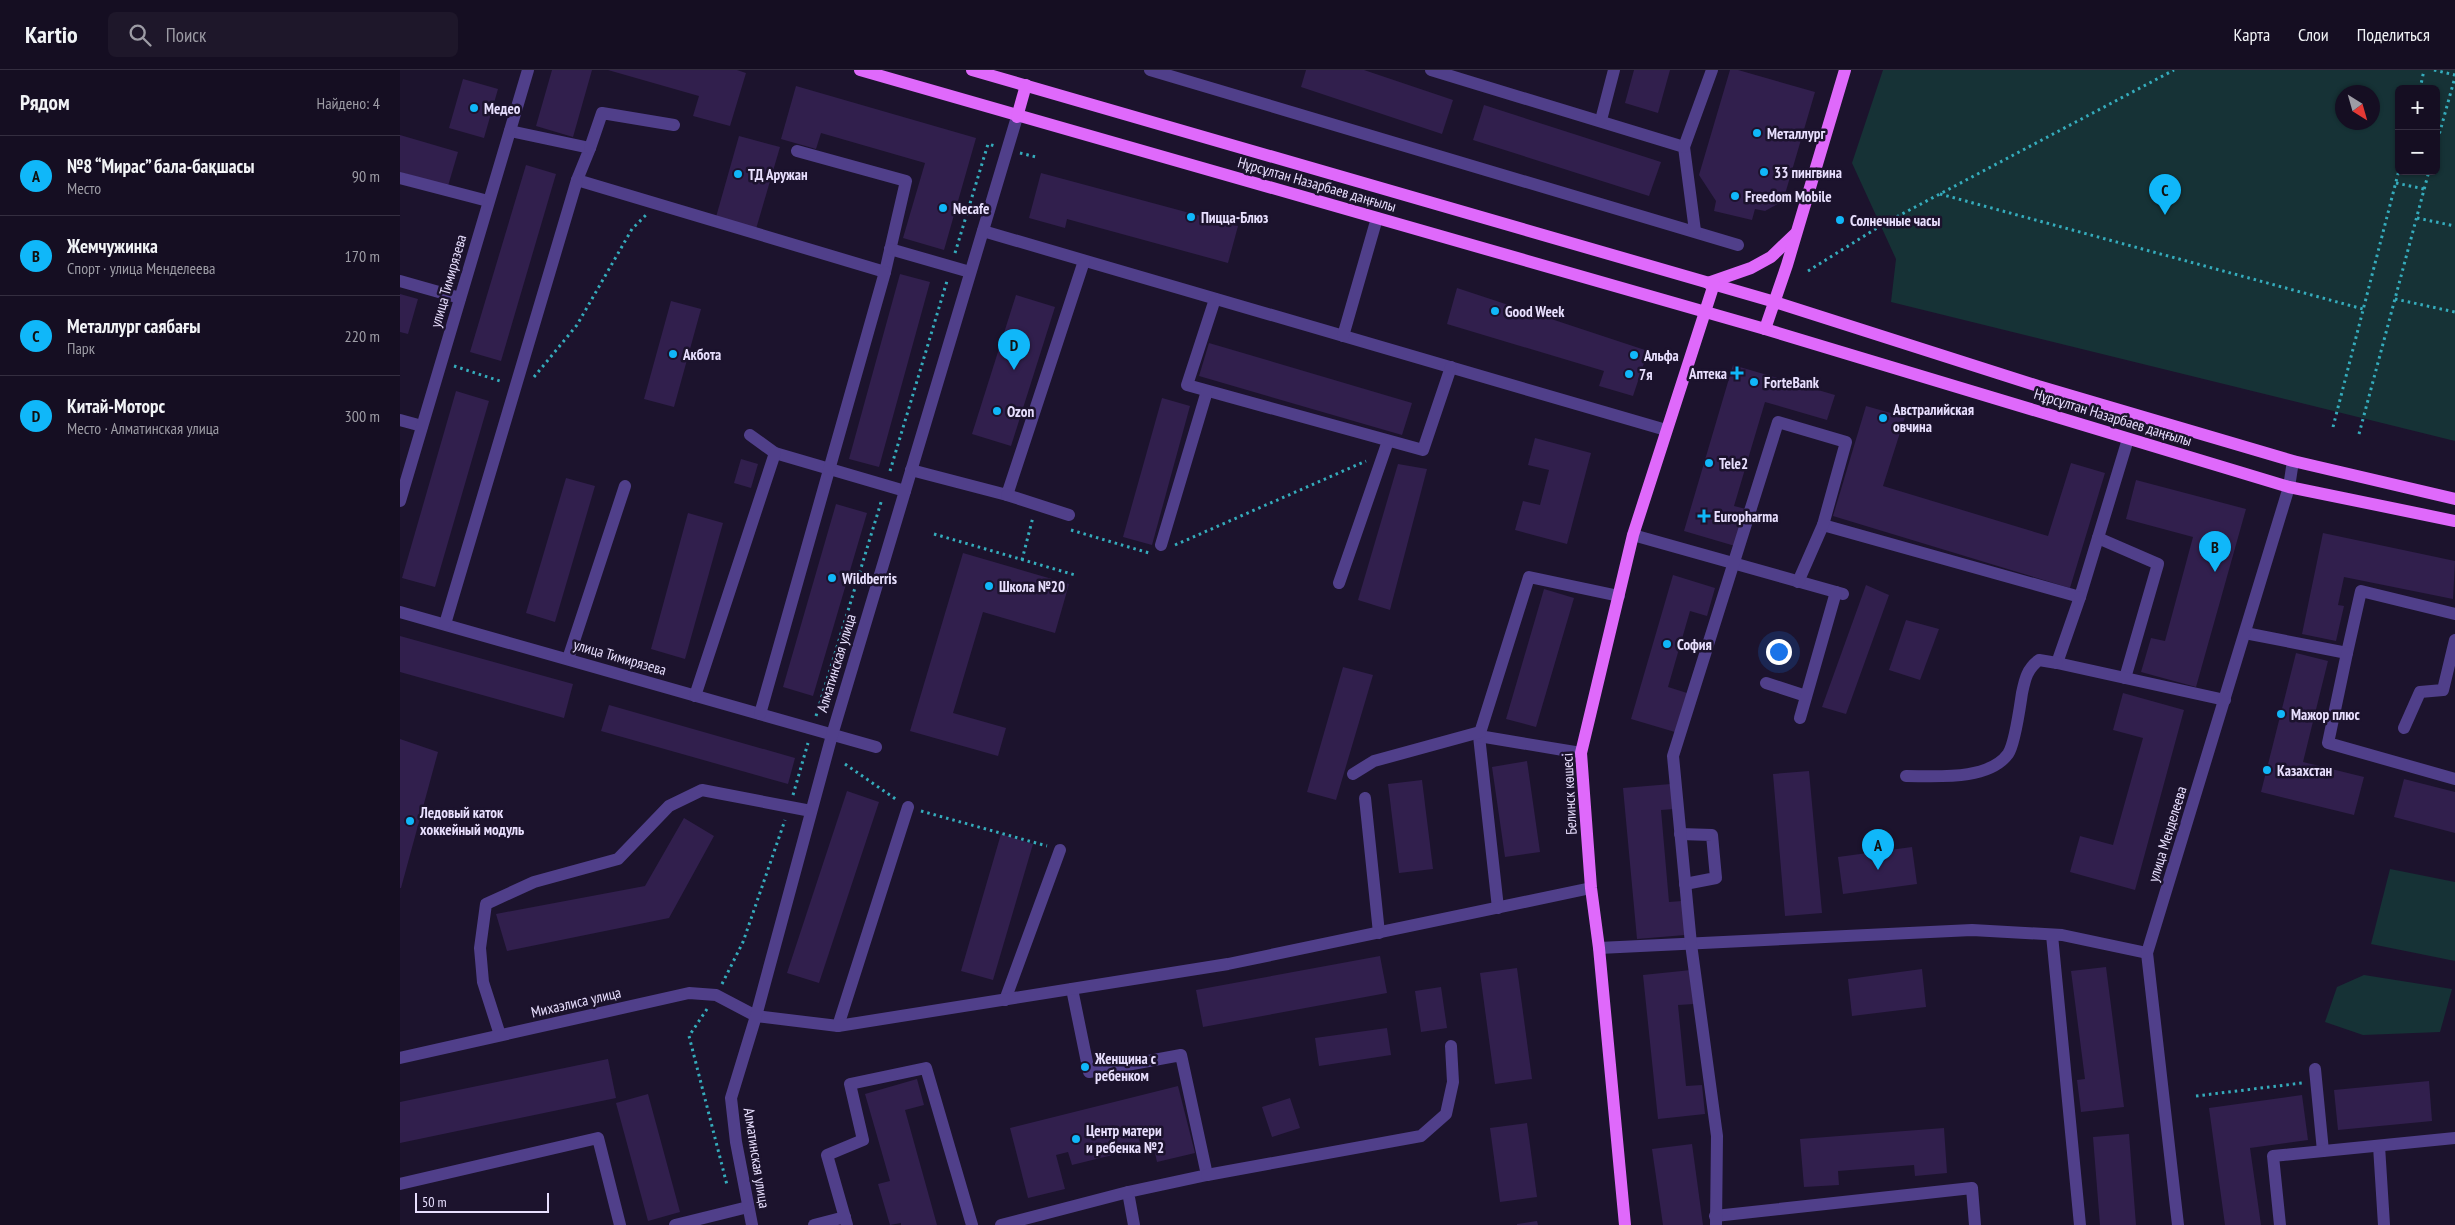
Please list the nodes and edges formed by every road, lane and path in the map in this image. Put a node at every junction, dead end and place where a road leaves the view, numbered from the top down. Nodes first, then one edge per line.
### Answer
1 (528, 70) edge
2 (860, 70) edge
3 (972, 70) edge
4 (1150, 70) edge
5 (1431, 70) edge
6 (1614, 70) edge
7 (1712, 70) edge
8 (1845, 70) edge
9 (2174, 70) edge
10 (2424, 70) edge
11 (2434, 70) edge
12 (2455, 76) edge
13 (2421, 85) edge
14 (1026, 86) junction
15 (1017, 116) junction
16 (1601, 120) junction
17 (674, 126) dead end
18 (510, 131) junction
19 (2440, 131) edge
20 (1684, 147) junction
21 (590, 148) junction
22 (1008, 150) junction
23 (797, 151) dead end
24 (1036, 157) dead end
25 (2398, 175) edge
26 (2428, 175) edge
27 (400, 178) edge
28 (578, 180) junction
29 (2396, 183) junction
30 (2424, 189) junction
31 (1940, 194) junction
32 (488, 201) junction
33 (657, 204) junction
34 (1377, 218) junction
35 (2417, 218) junction
36 (2455, 226) edge
37 (983, 231) junction
38 (1695, 231) junction
39 (1797, 232) junction
40 (1738, 245) dead end
41 (890, 249) junction
42 (1084, 260) junction
43 (951, 267) junction
44 (1808, 270) dead end
45 (885, 272) junction
46 (970, 272) junction
47 (400, 282) edge
48 (1711, 284) junction
49 (460, 298) junction
50 (1215, 299) junction
51 (2395, 300) junction
52 (1776, 302) junction
53 (2363, 309) junction
54 (1706, 312) junction
55 (2455, 312) edge
56 (1765, 329) junction
57 (1343, 336) junction
58 (441, 361) junction
59 (1450, 367) junction
60 (516, 386) junction
61 (1207, 391) junction
62 (400, 420) edge
63 (422, 426) junction
64 (2333, 427) dead end
65 (1666, 430) junction
66 (2359, 434) dead end
67 (750, 435) dead end
68 (2128, 439) junction
69 (1388, 441) junction
70 (775, 452) junction
71 (1383, 454) junction
72 (2293, 461) junction
73 (830, 468) junction
74 (911, 470) junction
75 (886, 485) junction
76 (625, 486) dead end
77 (2289, 487) junction
78 (905, 491) junction
79 (1007, 495) junction
80 (2455, 499) edge
81 (400, 501) edge
82 (1037, 505) junction
83 (1069, 516) dead end
84 (2455, 521) edge
85 (1823, 525) junction
86 (1071, 530) dead end
87 (934, 534) dead end
88 (1633, 535) junction
89 (2098, 538) junction
90 (1163, 549) junction
91 (1022, 560) junction
92 (1734, 563) junction
93 (1075, 575) dead end
94 (1798, 582) junction
95 (1339, 583) dead end
96 (1619, 596) junction
97 (2080, 598) junction
98 (400, 612) edge
99 (2455, 614) edge
100 (445, 624) junction
101 (2246, 633) junction
102 (2455, 640) edge
103 (2347, 653) junction
104 (568, 659) junction
105 (2057, 664) junction
106 (2125, 678) junction
107 (1766, 683) dead end
108 (695, 696) junction
109 (1806, 696) junction
110 (2225, 700) junction
111 (760, 714) junction
112 (1800, 718) dead end
113 (2404, 728) dead end
114 (812, 729) junction
115 (832, 734) junction
116 (1480, 734) junction
117 (876, 747) dead end
118 (1581, 753) junction
119 (845, 764) dead end
120 (1353, 774) dead end
121 (1906, 776) dead end
122 (2455, 779) edge
123 (1365, 798) dead end
124 (789, 807) junction
125 (908, 807) junction
126 (811, 811) junction
127 (1680, 834) junction
128 (1060, 850) joint
129 (1685, 884) junction
130 (1591, 888) junction
131 (1498, 908) junction
132 (1379, 933) junction
133 (2052, 935) junction
134 (1691, 944) junction
135 (1599, 948) junction
136 (2148, 953) junction
137 (1072, 989) junction
138 (716, 995) junction
139 (1005, 1000) junction
140 (756, 1016) junction
141 (838, 1026) junction
142 (500, 1035) junction
143 (1451, 1046) dead end
144 (400, 1058) edge
145 (2316, 1076) joint
146 (2196, 1096) dead end
147 (2455, 1138) edge
148 (2378, 1146) junction
149 (2323, 1151) junction
150 (1207, 1175) junction
151 (400, 1184) edge
152 (1128, 1192) junction
153 (748, 1207) junction
154 (733, 1210) junction
155 (1716, 1220) edge
156 (846, 1221) edge
157 (620, 1225) edge
158 (675, 1225) edge
159 (752, 1225) edge
160 (814, 1225) edge
161 (972, 1225) edge
162 (1002, 1225) edge
163 (1134, 1225) edge
164 (1625, 1225) edge
165 (1975, 1225) edge
166 (2080, 1225) edge
167 (2178, 1225) edge
168 (2280, 1225) edge
169 (2384, 1225) edge

1 - 18 street, улица Тимирязева
2 - 15 main road, Нұрсұлтан Назарбаев даңғылы
3 - 14 main road, Нұрсұлтан Назарбаев даңғылы
4 - 38 street
5 - 16 street
6 - 16 street
7 - 20 street
8 - 39 main road
9 - 31 path
10 - 13 path
11 - 12 path
12 - 19 path
14 - 15 main road
14 - 48 main road, Нұрсұлтан Назарбаев даңғылы
15 - 22 street, Алматинская улица
15 - 34 main road, Нұрсұлтан Назарбаев даңғылы
16 - 20 street
17 - 21 street
18 - 21 street
18 - 32 street, улица Тимирязева
20 - 38 street
21 - 28 street
22 - 24 path
22 - 37 street, Алматинская улица
22 - 43 path
23 - 41 street
25 - 29 path
26 - 30 path
27 - 32 street
28 - 33 street
28 - 60 street
29 - 30 path
29 - 53 path
30 - 35 path
31 - 44 path
31 - 53 path
32 - 49 street, улица Тимирязева
33 - 45 street
33 - 60 path
34 - 54 main road, Нұрсұлтан Назарбаев даңғылы
34 - 57 street
35 - 36 path
35 - 51 path
37 - 42 street
37 - 46 street, Алматинская улица
38 - 40 street
39 - 48 main road
39 - 52 main road
41 - 43 street
41 - 45 street
42 - 50 street
42 - 79 street
43 - 46 street
43 - 75 path
45 - 73 street
46 - 74 street, Алматинская улица
47 - 49 street
48 - 52 main road, Нұрсұлтан Назарбаев даңғылы
48 - 54 main road, Белинск көшесі
49 - 58 street, улица Тимирязева
50 - 57 street
50 - 61 street
51 - 55 path
51 - 66 path
52 - 56 main road
52 - 72 main road, Нұрсұлтан Назарбаев даңғылы
53 - 64 path
54 - 56 main road, Нұрсұлтан Назарбаев даңғылы
54 - 65 main road, Белинск көшесі
56 - 68 main road, Нұрсұлтан Назарбаев даңғылы
57 - 59 street
58 - 60 path
58 - 63 street, улица Тимирязева
59 - 65 street
59 - 69 street
60 - 100 street
61 - 69 street
61 - 90 street
62 - 63 street
63 - 81 street, улица Тимирязева
65 - 88 main road, Белинск көшесі
67 - 70 street
68 - 77 main road, Нұрсұлтан Назарбаев даңғылы
68 - 89 street
69 - 71 street
70 - 73 street
70 - 108 street
71 - 90 path
71 - 95 street
72 - 77 street, улица Менделеева
72 - 80 main road, Нұрсұлтан Назарбаев даңғылы
73 - 75 street
73 - 111 street
74 - 78 street, Алматинская улица
74 - 79 street
75 - 78 street
75 - 114 path
76 - 104 street
77 - 84 main road, Нұрсұлтан Назарбаев даңғылы
77 - 101 street, улица Менделеева
78 - 115 street, Алматинская улица
79 - 82 street
82 - 83 street
82 - 91 path
85 - 92 street
85 - 94 street
85 - 97 street
86 - 90 path
87 - 91 path
88 - 92 street
88 - 96 main road, Белинск көшесі
89 - 97 street
89 - 106 street
91 - 93 path
92 - 94 street
92 - 127 street
94 - 109 street
96 - 116 street
96 - 118 main road, Белинск көшесі
97 - 105 street
98 - 100 street, улица Тимирязева
99 - 103 street
100 - 104 street, улица Тимирязева
101 - 103 street
101 - 110 street, улица Менделеева
102 - 113 street
103 - 122 street
104 - 108 street, улица Тимирязева
105 - 106 street
105 - 121 street
106 - 110 street
107 - 109 street
108 - 111 street, улица Тимирязева
109 - 112 street
110 - 136 street, улица Менделеева
111 - 114 street, улица Тимирязева
114 - 115 street, улица Тимирязева
114 - 124 path
115 - 117 street, улица Тимирязева
115 - 126 street, Алматинская улица
116 - 118 street
116 - 120 street
116 - 131 street
118 - 130 main road, Белинск көшесі
119 - 125 path
123 - 132 street
124 - 126 street
124 - 138 path
124 - 142 street
125 - 128 path
125 - 141 street
126 - 140 street, Алматинская улица
127 - 129 street
127 - 129 street
128 - 139 street
129 - 134 street
130 - 131 street
130 - 135 main road, Белинск көшесі
131 - 132 street
132 - 137 street
133 - 134 street
133 - 136 street
133 - 166 street
134 - 135 street
134 - 155 street
135 - 164 main road, Белинск көшесі
136 - 167 street, улица Менделеева
137 - 139 street
137 - 150 street
138 - 140 street, Михаэлиса улица
138 - 142 street, Михаэлиса улица
138 - 154 path
139 - 141 street
140 - 141 street
140 - 153 street, Алматинская улица
142 - 144 street, Михаэлиса улица
143 - 150 street
145 - 146 path
145 - 149 street
147 - 148 street
148 - 149 street
148 - 169 street
149 - 168 street
150 - 152 street
151 - 157 street
152 - 162 street
152 - 163 street
153 - 154 street
153 - 159 street, Алматинская улица
154 - 158 street
155 - 165 street
156 - 160 street
156 - 161 street

